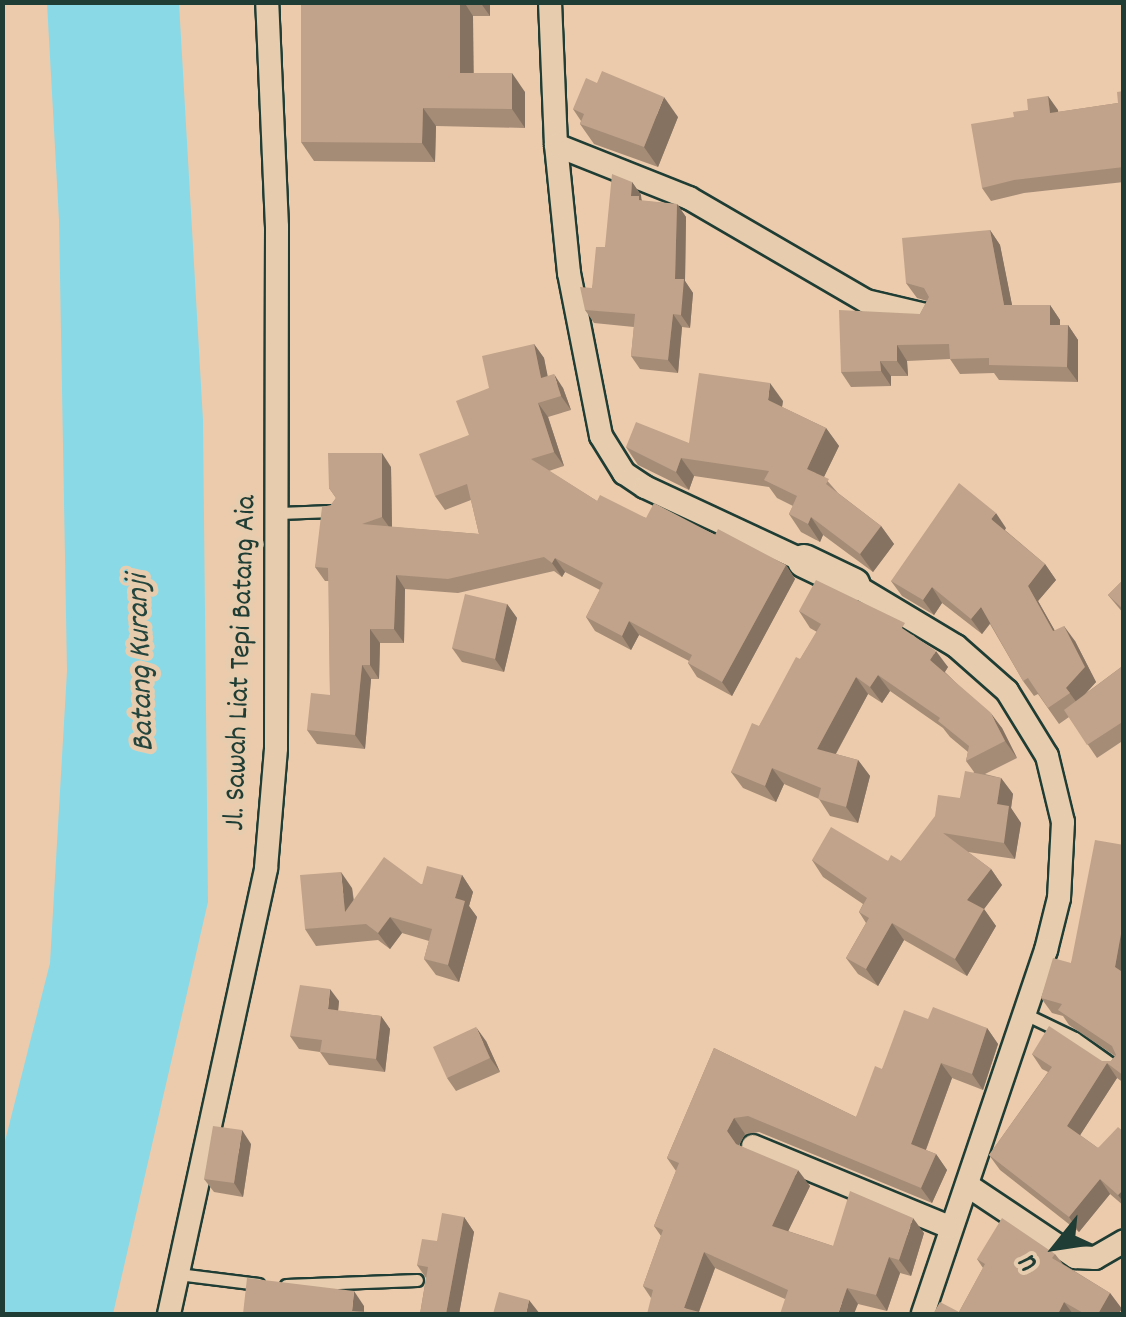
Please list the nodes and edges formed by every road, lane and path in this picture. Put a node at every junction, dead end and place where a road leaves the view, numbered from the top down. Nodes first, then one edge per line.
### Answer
1 (267, 2) edge
2 (550, 2) edge
3 (556, 145) junction
4 (925, 315) edge
5 (337, 511) edge
6 (278, 513) junction
7 (804, 561) joint
8 (854, 586) joint
9 (1027, 1014) junction
10 (1117, 1068) edge
11 (754, 1146) dead end
12 (967, 1185) junction
13 (950, 1227) junction
14 (1124, 1241) edge
15 (178, 1274) junction
16 (417, 1280) edge
17 (169, 1314) edge
18 (922, 1314) edge

1 - 6 street, Jl. Sawah Liat Tepi Batang Aia
2 - 3 street
3 - 4 street
3 - 7 street
5 - 6 lane
6 - 15 street, Jl. Sawah Liat Tepi Batang Aia
7 - 8 street
8 - 9 street
9 - 10 lane
9 - 12 street
11 - 13 street
12 - 13 street
12 - 14 street
13 - 18 street
15 - 16 lane
15 - 17 street, Jl. Sawah Liat Tepi Batang Aia

